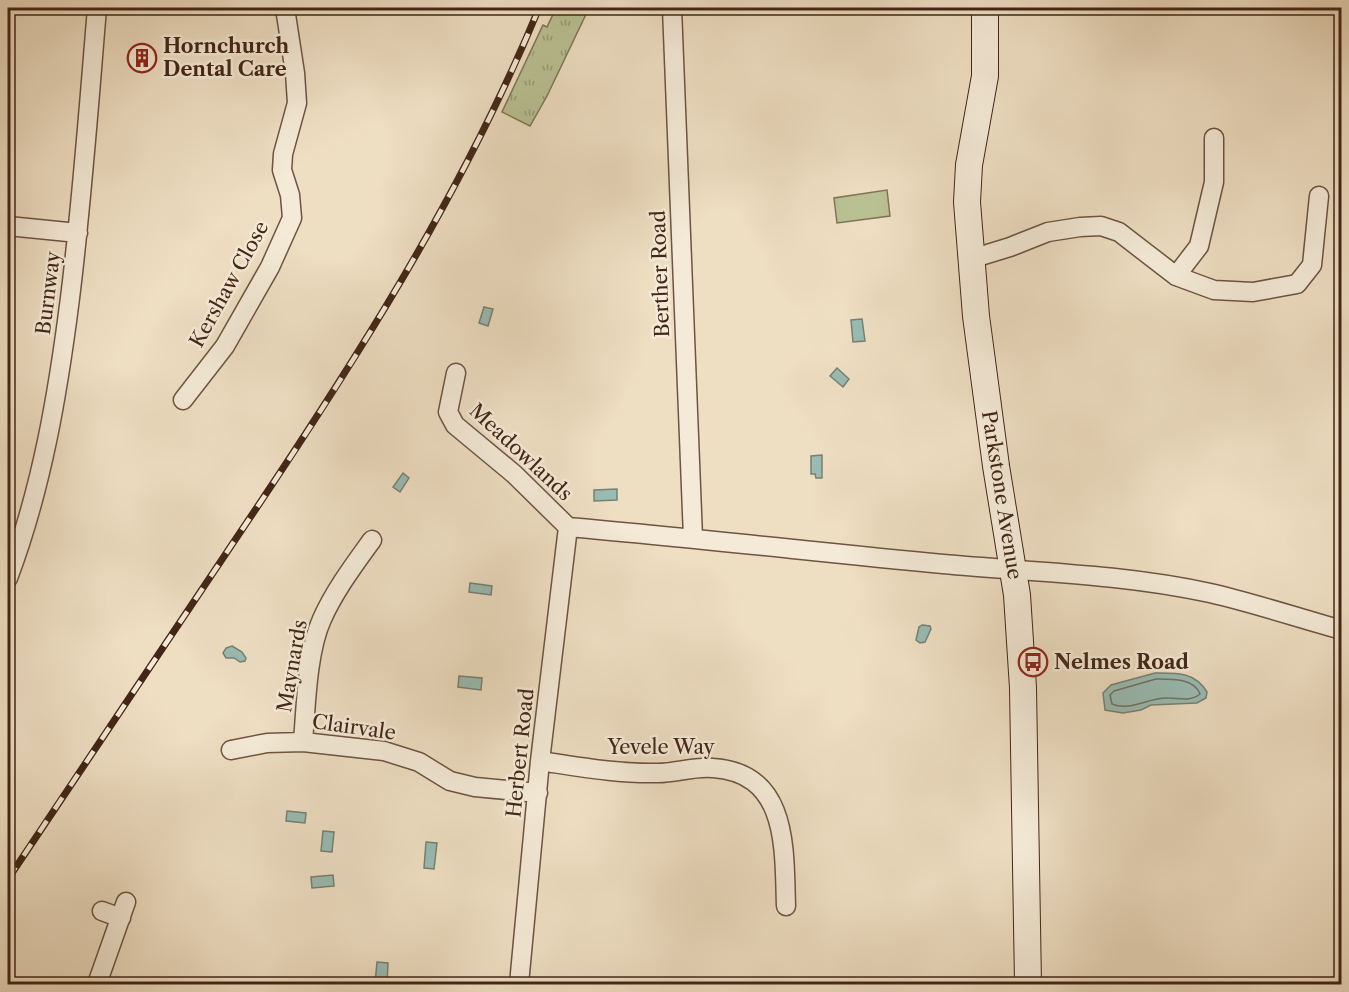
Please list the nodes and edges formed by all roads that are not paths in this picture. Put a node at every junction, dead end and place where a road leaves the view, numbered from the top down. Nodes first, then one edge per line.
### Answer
1 (97, 8) edge
2 (285, 8) edge
3 (672, 8) edge
4 (985, 8) edge
5 (1214, 138) dead end
6 (1319, 196) dead end
7 (8, 226) edge
8 (78, 233) junction
9 (971, 259) junction
10 (1176, 276) junction
11 (456, 373) dead end
12 (183, 400) dead end
13 (568, 527) junction
14 (693, 538) junction
15 (372, 540) dead end
16 (1013, 570) junction
17 (8, 578) edge
18 (1341, 630) edge
19 (303, 742) junction
20 (231, 750) dead end
21 (540, 761) junction
22 (538, 793) junction
23 (786, 906) dead end
24 (102, 911) dead end
25 (97, 984) edge
26 (519, 984) edge
27 (1029, 984) edge

1 - 8 street, Burnway
2 - 12 street, Kershaw Close
3 - 14 street, Berther Road
4 - 9 street, Parkstone Avenue
5 - 10 street
6 - 10 street
7 - 8 street
8 - 17 street, Burnway
9 - 10 street
9 - 16 street, Parkstone Avenue
11 - 13 street, Meadowlands
13 - 14 street
13 - 21 street, Herbert Road
14 - 16 street
15 - 19 street, Maynards
16 - 18 street
16 - 27 street, Parkstone Avenue
19 - 20 street, Clairvale
19 - 22 street, Clairvale
21 - 22 street, Herbert Road
21 - 23 street, Yevele Way
22 - 26 street, Herbert Road
24 - 25 street

